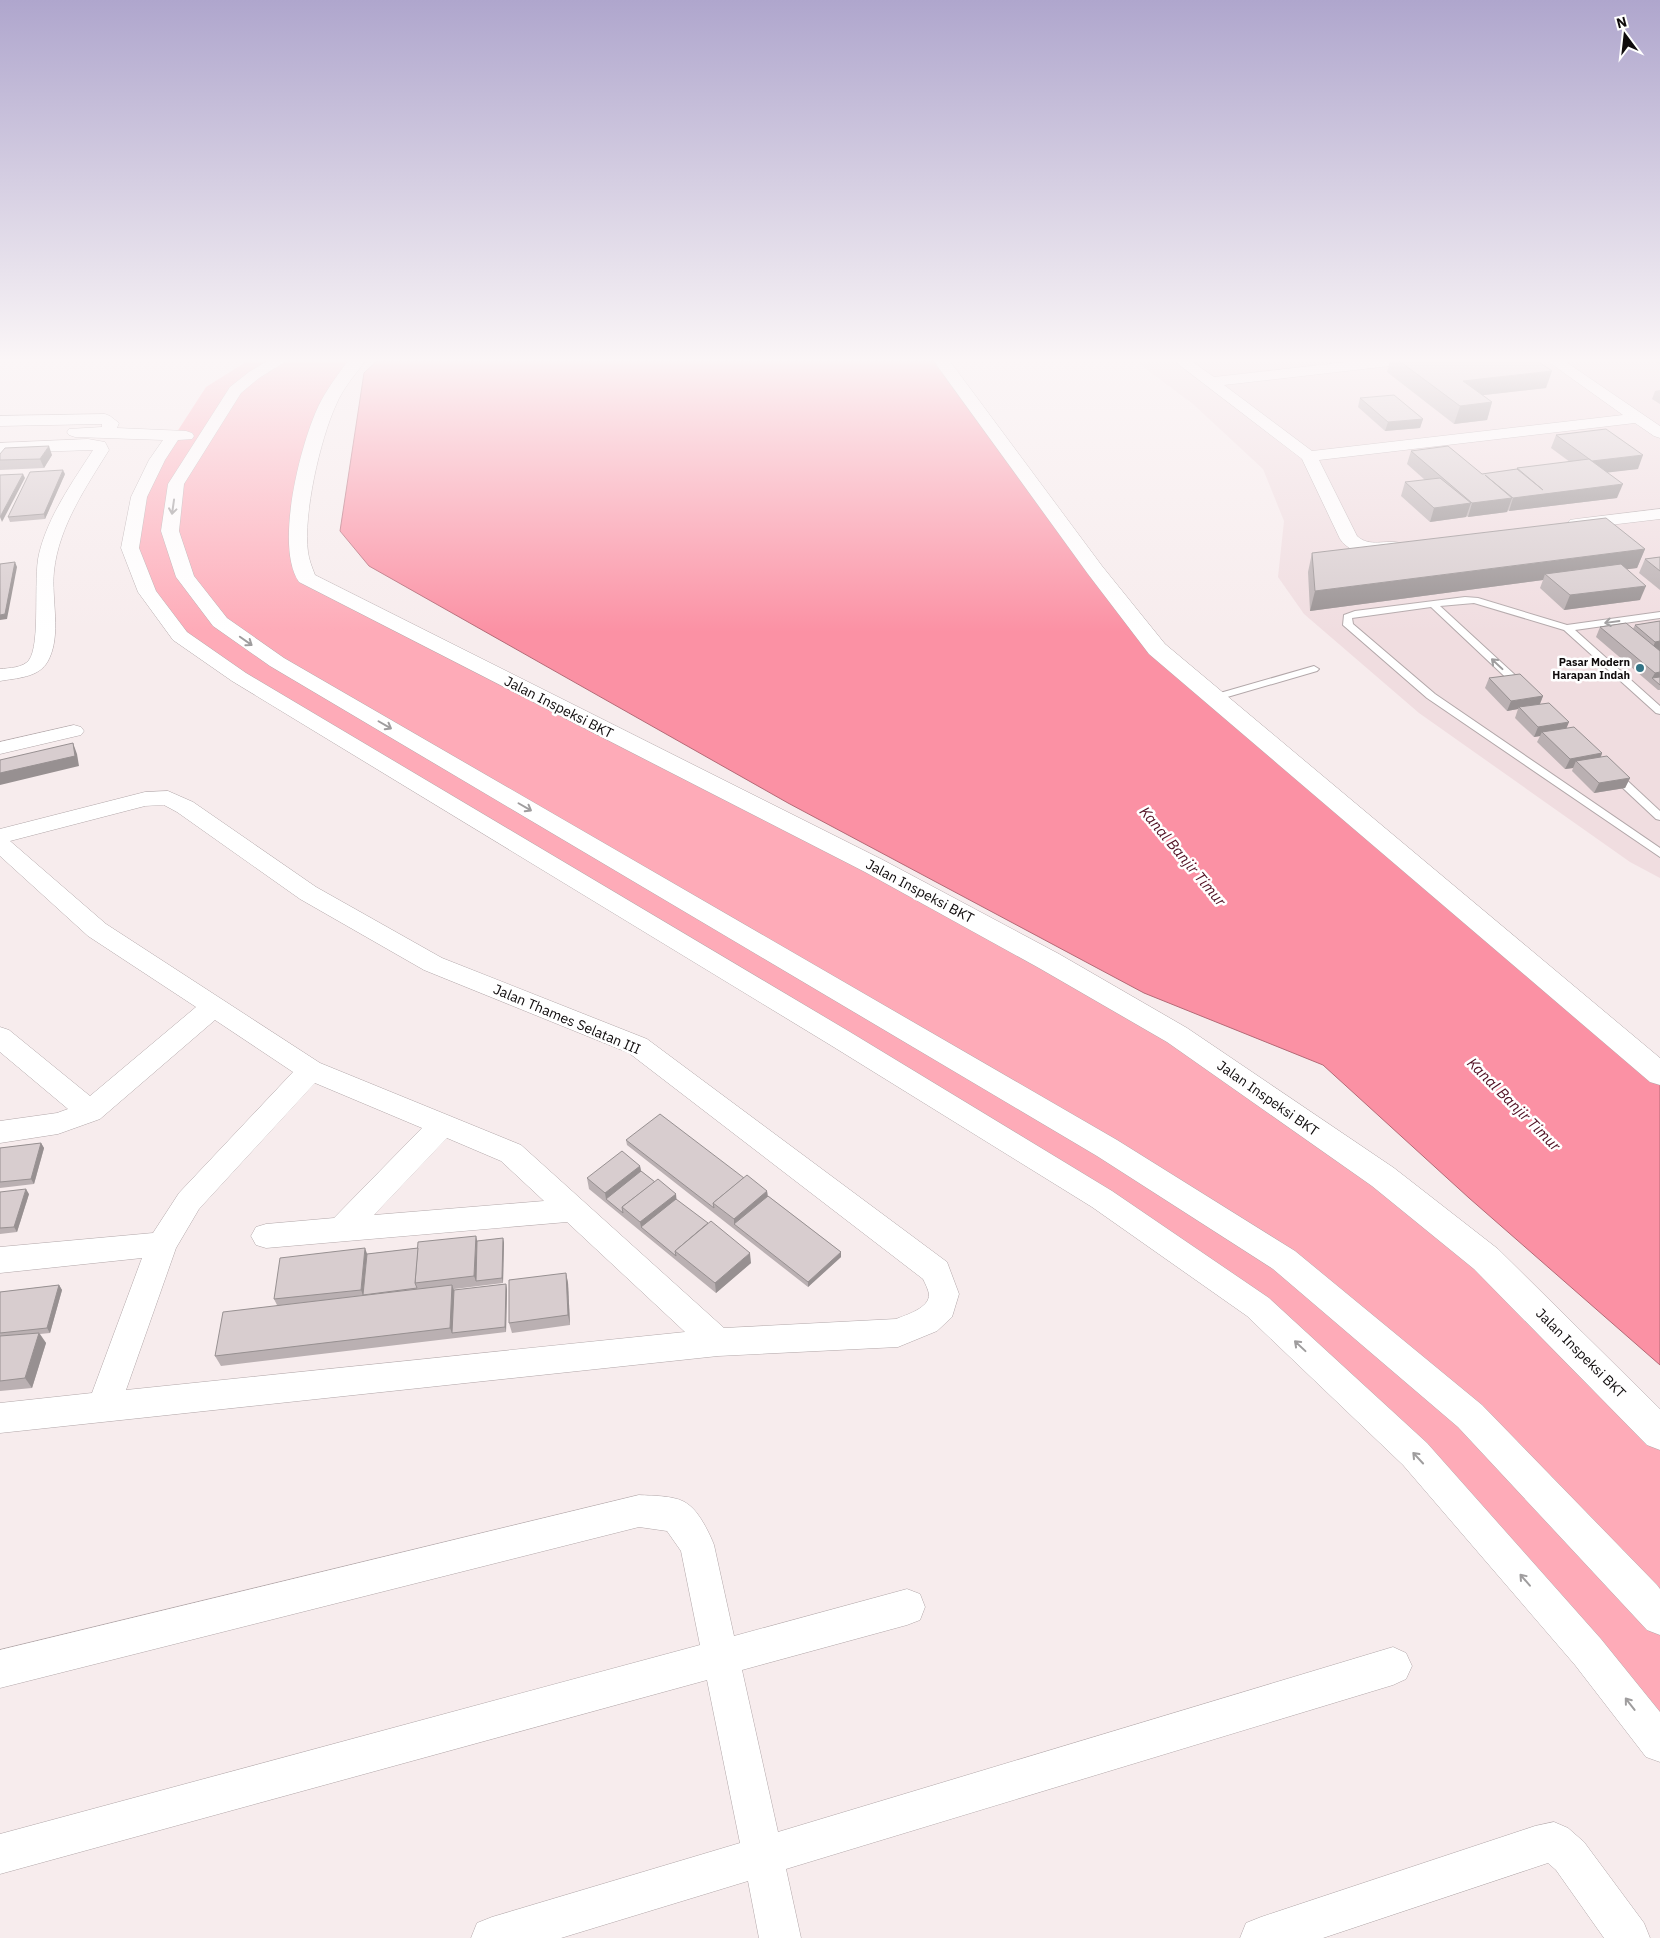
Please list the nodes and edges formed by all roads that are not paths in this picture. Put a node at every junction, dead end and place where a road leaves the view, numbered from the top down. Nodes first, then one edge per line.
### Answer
1 (101, 450) edge
2 (163, 450) edge
3 (197, 450) edge
4 (312, 450) edge
5 (1007, 450) edge
6 (1303, 450) edge
7 (1358, 450) edge
8 (1310, 456) junction
9 (1660, 514) edge
10 (1561, 526) edge
11 (1412, 545) edge
12 (1433, 604) junction
13 (1660, 615) edge
14 (1567, 628) junction
15 (1314, 669) dead end
16 (0, 675) edge
17 (1532, 697) edge
18 (1217, 698) junction
19 (1660, 711) edge
20 (74, 731) dead end
21 (0, 748) edge
22 (1603, 764) edge
23 (1660, 817) edge
24 (0, 836) edge
25 (0, 844) edge
26 (1660, 853) edge
27 (214, 1006) junction
28 (0, 1037) edge
29 (311, 1070) junction
30 (1660, 1074) edge
31 (90, 1112) junction
32 (442, 1125) junction
33 (0, 1132) edge
34 (574, 1210) junction
35 (341, 1230) junction
36 (266, 1236) dead end
37 (162, 1244) junction
38 (0, 1260) edge
39 (718, 1342) junction
40 (104, 1406) junction
41 (0, 1418) edge
42 (1660, 1433) edge
43 (907, 1607) dead end
44 (1660, 1617) edge
45 (720, 1658) junction
46 (1393, 1666) dead end
47 (0, 1669) edge
48 (1660, 1743) edge
49 (0, 1854) edge
50 (763, 1856) junction
51 (492, 1938) edge
52 (780, 1938) edge
53 (1261, 1938) edge
54 (1630, 1938) edge

1 - 16 street
48 -> 2 street
3 -> 44 street
4 - 42 street, Jalan Inspeksi BKT
5 - 18 street
6 - 8 street
7 - 8 street
8 - 11 street
9 - 10 street
12 - 14 lane
17 -> 12 lane
12 - 26 lane
13 -> 14 lane
14 - 19 lane
15 - 18 lane
18 - 30 street
20 - 21 street
22 - 23 lane
24 - 39 street, Jalan Thames Selatan III
25 - 27 street
27 - 29 street
27 - 31 street
28 - 31 street
29 - 32 street
29 - 37 street
31 - 33 street
32 - 34 street
32 - 35 street
34 - 35 street
34 - 39 street
35 - 36 street
37 - 38 street
37 - 40 street
39 - 40 street
40 - 41 street
43 - 45 street
45 - 47 street
45 - 49 street
45 - 50 street
46 - 50 street
50 - 51 street
50 - 52 street
53 - 54 street

